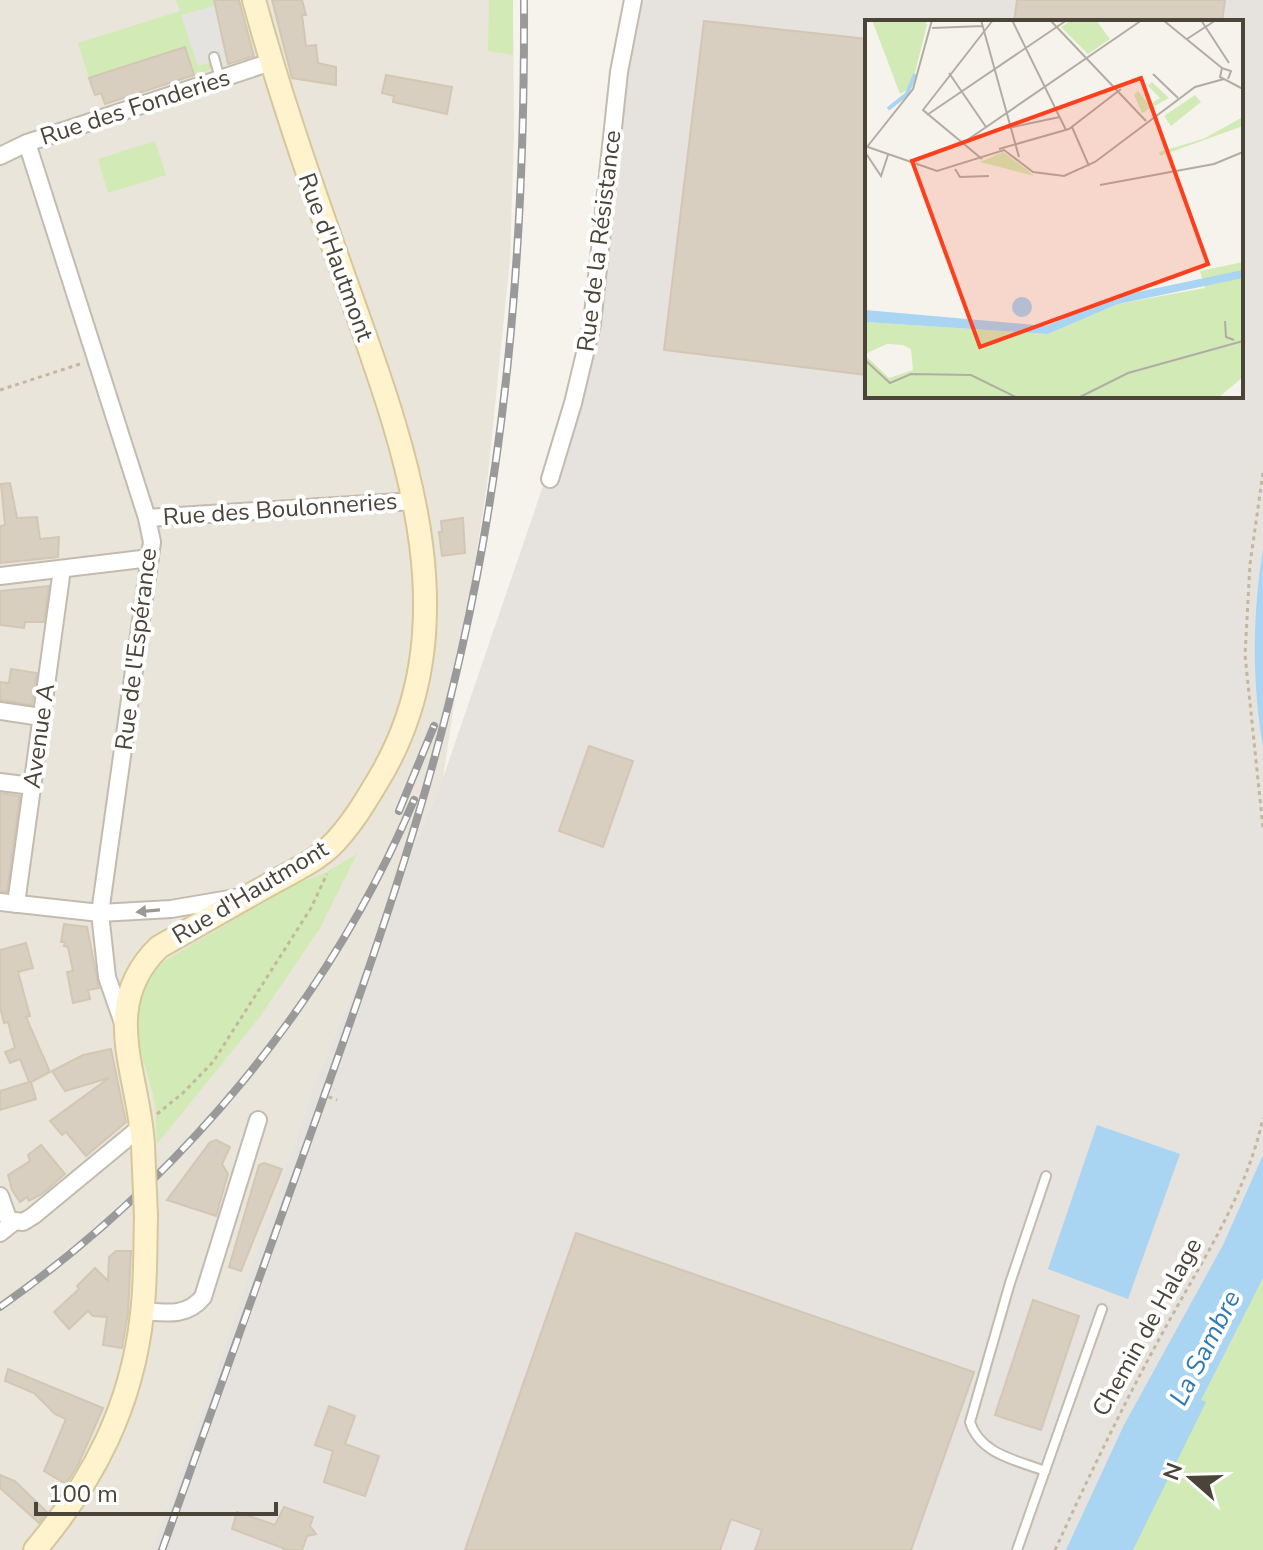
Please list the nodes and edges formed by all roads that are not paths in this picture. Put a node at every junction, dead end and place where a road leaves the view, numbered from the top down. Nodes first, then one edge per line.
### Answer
1 (254, 0) edge
2 (633, 0) edge
3 (214, 57) dead end
4 (271, 62) junction
5 (220, 79) junction
6 (27, 143) junction
7 (0, 156) edge
8 (550, 479) dead end
9 (414, 501) junction
10 (147, 518) junction
11 (150, 558) junction
12 (62, 569) junction
13 (0, 576) edge
14 (0, 711) edge
15 (41, 717) junction
16 (0, 782) edge
17 (32, 786) junction
18 (251, 895) junction
19 (8, 903) edge
20 (100, 913) junction
21 (124, 1025) junction
22 (258, 1120) dead end
23 (142, 1136) junction
24 (1046, 1176) dead end
25 (0, 1196) edge
26 (5, 1229) edge
27 (1102, 1309) dead end
28 (143, 1311) junction
29 (1045, 1471) junction
30 (35, 1550) edge
31 (1017, 1550) edge

1 - 4 street, Rue d'Hautmont
2 - 8 street, Rue de la Résistance
3 - 5 lane
4 - 5 street, Rue des Fonderies
4 - 9 street, Rue d'Hautmont
5 - 6 street, Rue des Fonderies
6 - 7 street, Rue des Fonderies
6 - 10 street, Rue de l'Espérance
9 - 10 street, Rue des Boulonneries
9 - 18 street, Rue d'Hautmont
10 - 11 street, Rue de l'Espérance
11 - 12 street
11 - 20 street, Rue de l'Espérance
12 - 13 street
12 - 15 street, Avenue A
14 - 15 street
15 - 17 street, Avenue A
16 - 17 street
17 - 19 street, Avenue A
18 -> 20 street
18 - 21 street, Rue d'Hautmont
19 - 20 street
20 - 21 street, Rue de l'Espérance
21 - 23 street, Rue d'Hautmont
22 - 28 street
23 - 26 street
23 - 28 street, Rue d'Hautmont, bridge
24 - 29 lane
25 - 26 street
27 - 29 lane
28 - 30 street, Rue d'Hautmont
29 - 31 lane

